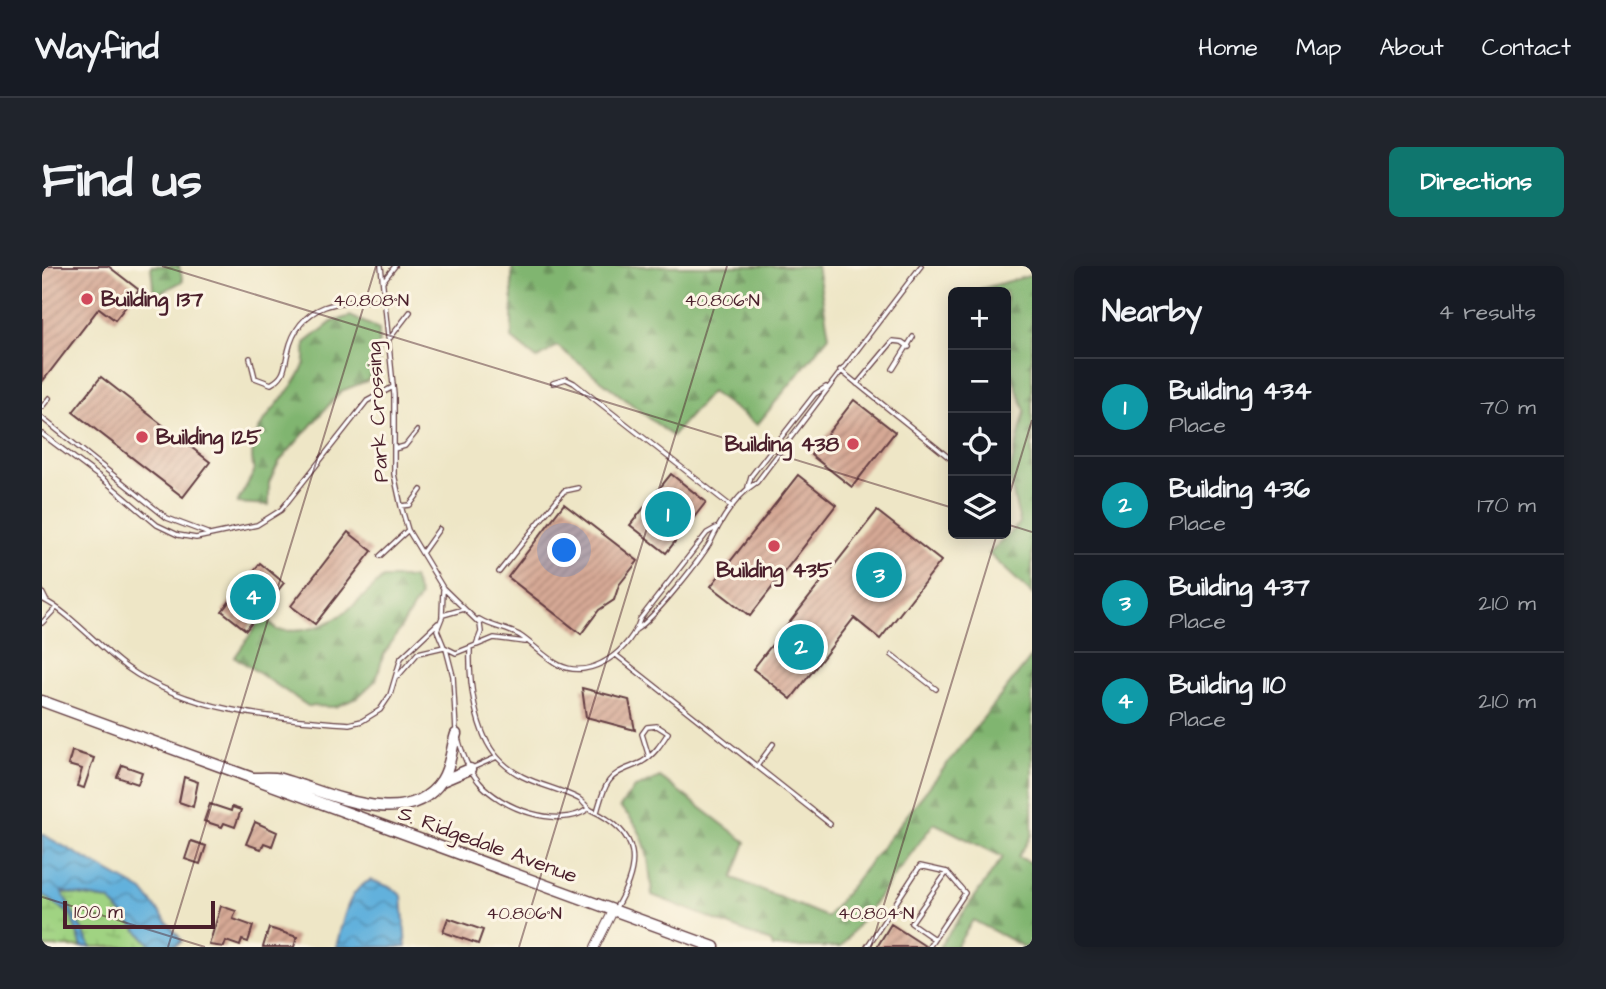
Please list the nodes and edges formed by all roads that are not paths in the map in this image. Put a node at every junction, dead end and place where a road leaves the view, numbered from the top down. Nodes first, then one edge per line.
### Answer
1 (381, 266) edge
2 (395, 266) edge
3 (921, 266) edge
4 (383, 281) junction
5 (385, 301) junction
6 (410, 312) dead end
7 (913, 337) dead end
8 (388, 340) junction
9 (909, 347) junction
10 (250, 358) dead end
11 (893, 369) dead end
12 (840, 370) junction
13 (553, 383) dead end
14 (857, 384) junction
15 (828, 386) junction
16 (393, 387) junction
17 (49, 398) dead end
18 (42, 407) edge
19 (42, 418) edge
20 (417, 431) dead end
21 (42, 434) edge
22 (394, 449) junction
23 (948, 457) edge
24 (578, 488) dead end
25 (747, 488) junction
26 (421, 490) dead end
27 (401, 506) junction
28 (732, 507) junction
29 (716, 527) junction
30 (439, 529) dead end
31 (408, 530) junction
32 (209, 534) junction
33 (422, 552) junction
34 (380, 556) dead end
35 (499, 572) dead end
36 (443, 588) junction
37 (42, 592) edge
38 (44, 600) edge
39 (55, 608) junction
40 (464, 609) junction
41 (477, 617) junction
42 (441, 619) junction
43 (42, 623) edge
44 (637, 629) junction
45 (525, 642) junction
46 (476, 645) junction
47 (445, 648) junction
48 (470, 650) junction
49 (616, 655) junction
50 (892, 655) dead end
51 (397, 678) junction
52 (936, 689) dead end
53 (42, 701) edge
54 (456, 734) junction
55 (773, 744) dead end
56 (497, 757) junction
57 (649, 757) junction
58 (757, 766) junction
59 (470, 769) junction
60 (248, 779) junction
61 (442, 780) junction
62 (588, 809) junction
63 (597, 812) junction
64 (830, 824) dead end
65 (947, 872) junction
66 (613, 911) junction
67 (934, 939) junction
68 (595, 947) edge
69 (714, 947) edge
70 (867, 947) edge
71 (929, 947) edge

1 - 4 lane, Park Crossing
2 - 4 lane
3 - 12 lane
4 - 5 lane, Park Crossing
5 - 8 lane, Park Crossing
5 - 10 lane
6 - 8 lane
7 - 9 lane
8 - 16 lane, Park Crossing
9 - 11 lane
9 - 14 lane
12 - 14 lane
12 - 15 lane
13 - 28 lane
14 - 23 lane
15 - 25 lane
15 - 25 lane
16 - 22 lane, Park Crossing
16 - 32 lane
17 - 18 lane
19 - 32 lane
20 - 22 lane
21 - 32 lane
22 - 27 lane, Park Crossing
24 - 35 lane
25 - 28 lane
26 - 27 lane
27 - 31 lane, Park Crossing
28 - 29 lane
29 - 44 lane
29 - 44 lane
30 - 33 lane
31 - 33 lane, Park Crossing
31 - 34 lane
33 - 36 lane, Park Crossing
36 - 40 lane, Park Crossing
36 - 42 lane
37 - 38 lane
38 - 39 lane
39 - 43 lane
39 - 51 lane
40 - 41 lane
40 - 42 lane
41 - 45 lane
41 - 46 lane
42 - 47 lane
42 - 51 lane
44 - 49 lane
45 - 46 lane
45 - 49 lane
46 - 48 lane
47 - 48 lane
47 - 51 lane
47 - 54 lane
48 - 56 lane
49 - 58 lane
50 - 52 lane
53 - 60 main road, S. Ridgedale Avenue
54 - 59 lane
54 - 61 main road
55 - 58 lane
56 - 59 lane
56 - 62 lane
57 - 57 lane
57 - 63 lane
58 - 64 lane
59 - 61 main road
59 - 62 lane
60 - 61 main road
60 - 66 main road, S. Ridgedale Avenue
62 - 63 lane
63 - 66 lane
65 - 67 lane
65 - 67 lane
65 - 70 lane
66 - 68 street
66 - 69 main road, S. Ridgedale Avenue
67 - 71 lane

